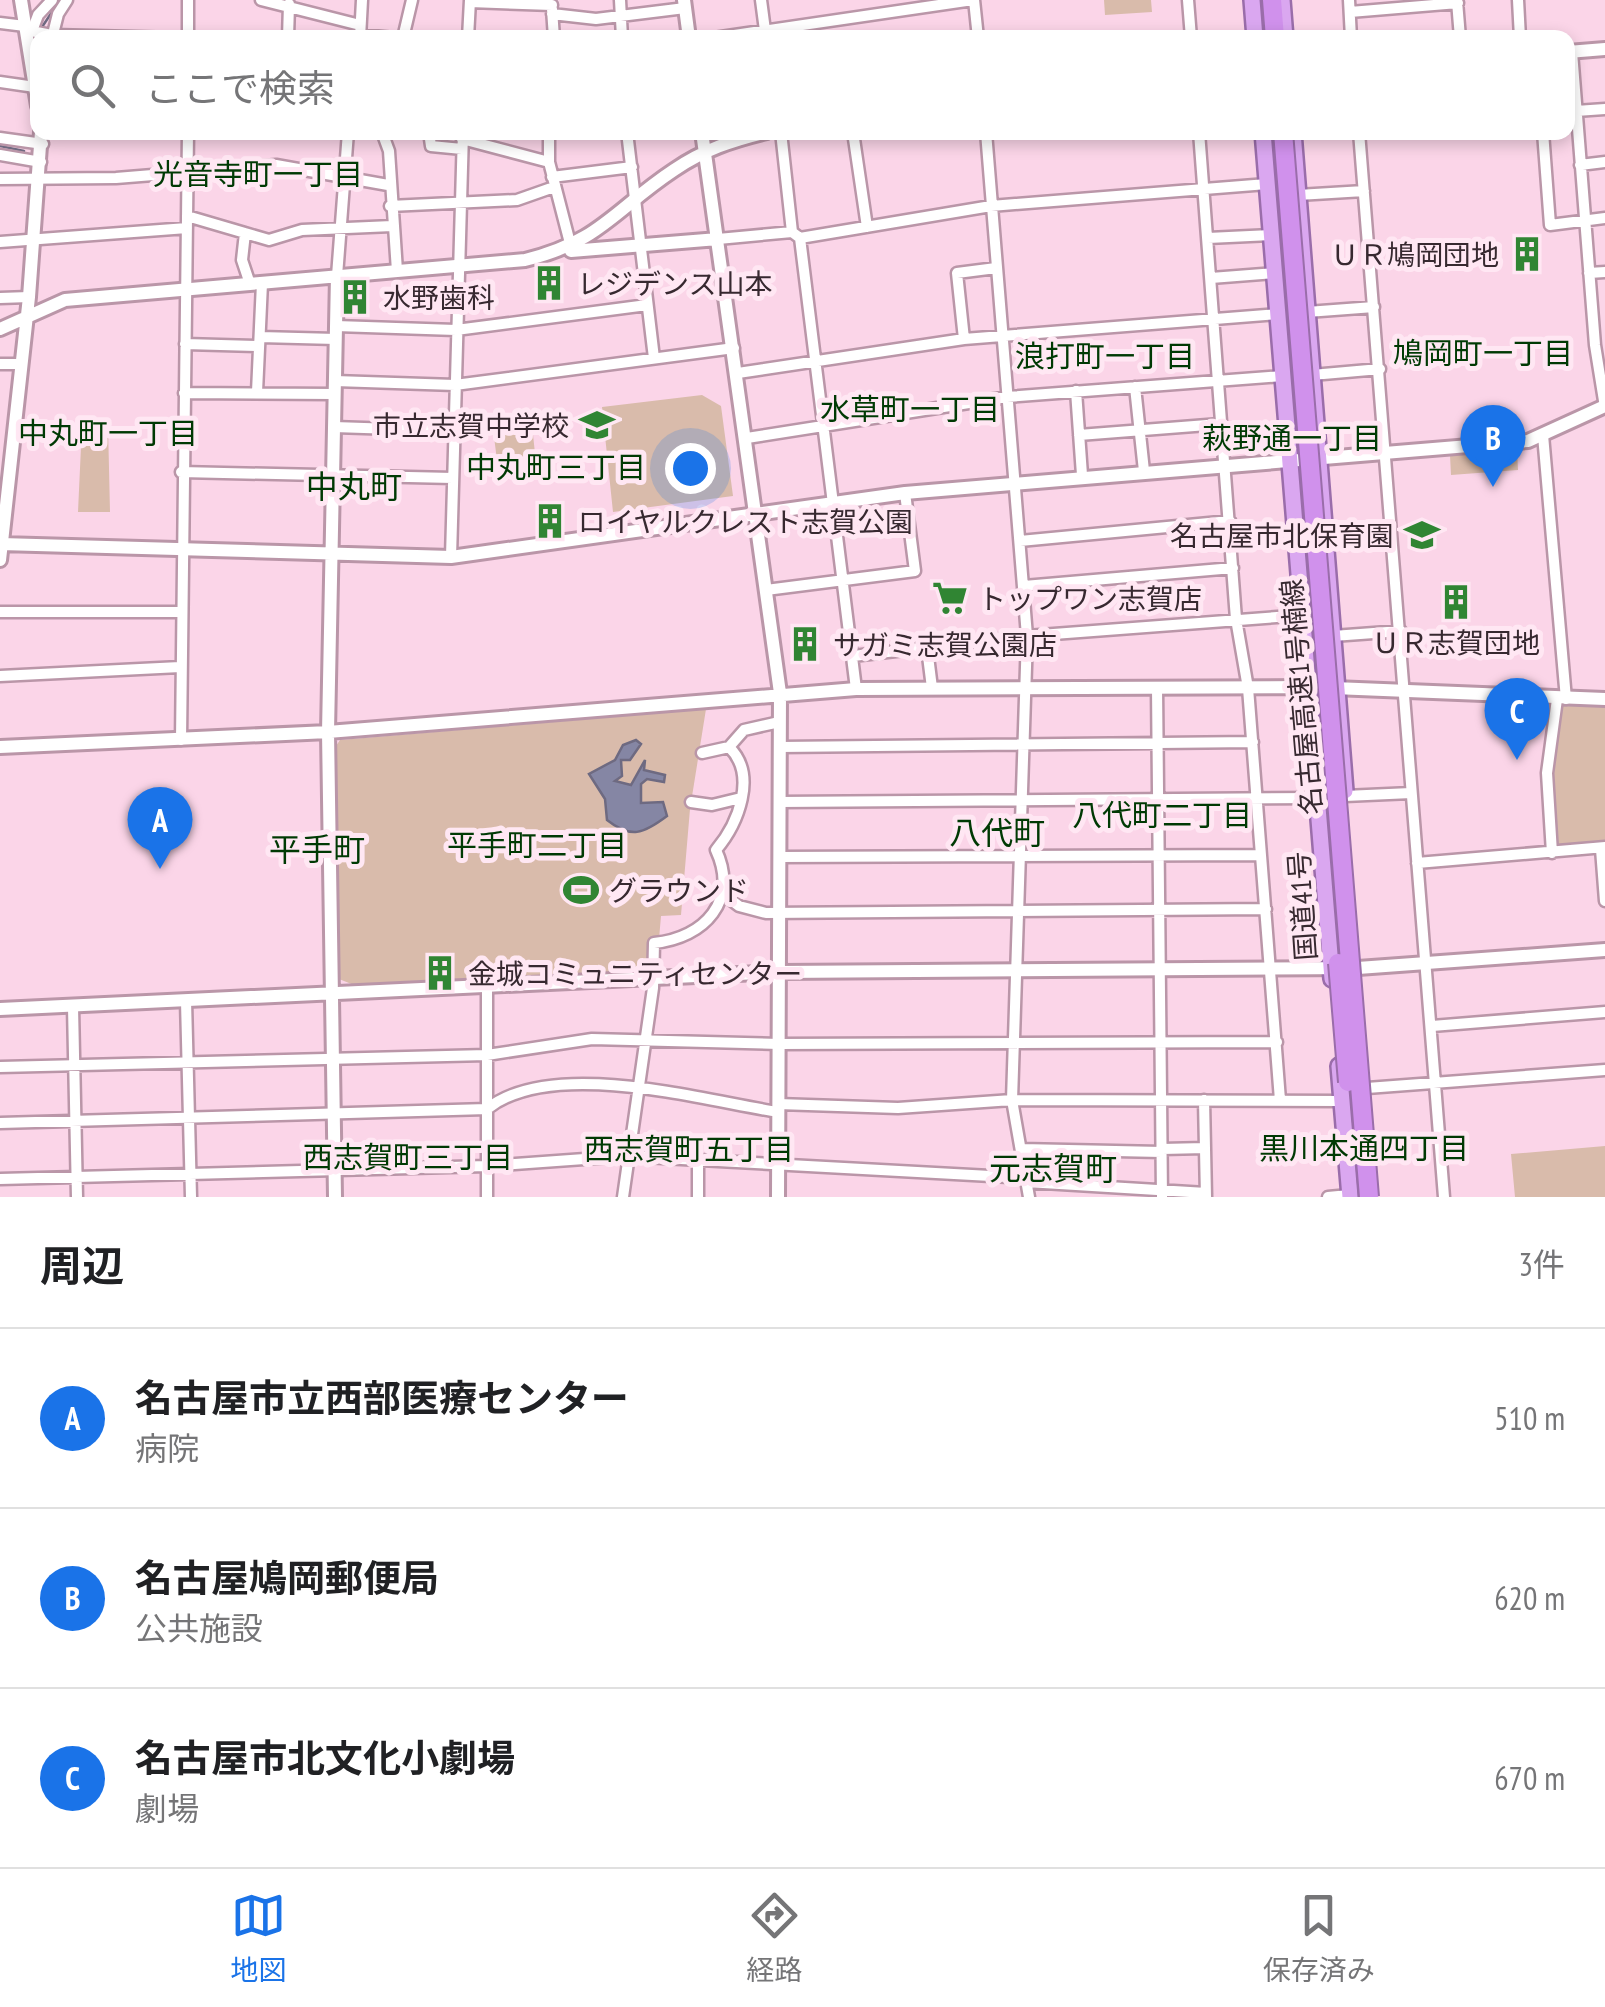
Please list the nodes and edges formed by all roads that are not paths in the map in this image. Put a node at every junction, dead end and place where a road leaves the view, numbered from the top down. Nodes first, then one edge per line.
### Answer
1 (21, 0) edge
2 (68, 0) edge
3 (188, 0) edge
4 (262, 0) edge
5 (362, 0) edge
6 (412, 0) edge
7 (620, 0) edge
8 (761, 0) edge
9 (974, 0) edge
10 (1188, 0) edge
11 (1252, 0) edge
12 (1262, 0) edge
13 (1272, 0) edge
14 (1282, 0) edge
15 (1518, 0) edge
16 (51, 1) edge
17 (470, 1) edge
18 (1457, 2) edge
19 (289, 3) edge
20 (685, 4) edge
21 (552, 6) edge
22 (1349, 6) edge
23 (621, 16) junction
24 (0, 23) edge
25 (30, 30) edge
26 (37, 30) edge
27 (38, 30) edge
28 (40, 30) edge
29 (188, 30) edge
30 (288, 30) edge
31 (354, 30) edge
32 (361, 30) edge
33 (405, 30) edge
34 (468, 30) edge
35 (622, 30) edge
36 (688, 30) edge
37 (765, 30) edge
38 (790, 30) edge
39 (977, 30) edge
40 (1190, 30) edge
41 (1254, 30) edge
42 (1264, 30) edge
43 (1274, 30) edge
44 (1284, 30) edge
45 (1459, 30) edge
46 (1520, 30) edge
47 (1605, 49) edge
48 (1575, 52) edge
49 (0, 82) edge
50 (30, 86) edge
51 (1575, 101) edge
52 (1605, 108) edge
53 (1576, 111) junction
54 (30, 137) edge
55 (0, 138) edge
56 (44, 140) edge
57 (188, 140) edge
58 (347, 140) edge
59 (385, 140) edge
60 (430, 140) edge
61 (462, 140) edge
62 (549, 140) edge
63 (628, 140) edge
64 (703, 140) edge
65 (741, 140) edge
66 (781, 140) edge
67 (854, 140) edge
68 (987, 140) edge
69 (1199, 140) edge
70 (1264, 140) edge
71 (1273, 140) edge
72 (1284, 140) edge
73 (1294, 140) edge
74 (1360, 140) edge
75 (1543, 140) edge
76 (705, 151) junction
77 (0, 155) edge
78 (42, 162) junction
79 (549, 162) junction
80 (1605, 162) edge
81 (1580, 165) junction
82 (632, 168) junction
83 (188, 173) junction
84 (344, 177) junction
85 (0, 179) edge
86 (40, 179) junction
87 (553, 182) junction
88 (1267, 184) junction
89 (388, 185) junction
90 (1204, 188) junction
91 (1364, 191) junction
92 (1298, 196) junction
93 (458, 200) junction
94 (634, 203) junction
95 (390, 206) junction
96 (992, 206) junction
97 (1605, 218) edge
98 (1584, 220) junction
99 (187, 222) junction
100 (392, 226) junction
101 (338, 227) junction
102 (867, 227) junction
103 (245, 233) junction
104 (1271, 234) junction
105 (796, 235) junction
106 (1208, 238) junction
107 (718, 240) junction
108 (0, 242) edge
109 (34, 242) junction
110 (640, 246) junction
111 (566, 250) junction
112 (458, 266) junction
113 (996, 268) junction
114 (396, 272) junction
115 (1605, 272) edge
116 (1589, 273) junction
117 (1274, 274) junction
118 (338, 276) junction
119 (1211, 278) junction
120 (256, 284) junction
121 (186, 290) junction
122 (0, 298) edge
123 (29, 298) junction
124 (647, 305) junction
125 (1374, 308) junction
126 (1307, 312) junction
127 (1277, 314) junction
128 (26, 317) junction
129 (1213, 319) junction
130 (1600, 327) edge
131 (0, 329) edge
132 (456, 330) junction
133 (336, 333) junction
134 (1002, 336) junction
135 (964, 340) junction
136 (259, 341) junction
137 (185, 344) junction
138 (734, 348) junction
139 (654, 358) junction
140 (814, 361) junction
141 (0, 364) edge
142 (20, 364) junction
143 (1380, 370) junction
144 (738, 373) junction
145 (1312, 374) junction
146 (1282, 376) junction
147 (1218, 381) junction
148 (455, 386) junction
149 (335, 387) junction
150 (1135, 387) junction
151 (1076, 391) junction
152 (257, 392) junction
153 (184, 393) junction
154 (1007, 397) junction
155 (1605, 406) edge
156 (1220, 424) junction
157 (7, 426) edge
158 (334, 427) junction
159 (821, 428) junction
160 (1140, 430) junction
161 (454, 431) junction
162 (1080, 435) junction
163 (1543, 435) junction
164 (747, 438) junction
165 (1387, 450) junction
166 (1319, 456) junction
167 (1290, 458) junction
168 (1224, 464) junction
169 (1144, 471) junction
170 (181, 472) junction
171 (1082, 475) junction
172 (332, 476) junction
173 (453, 478) junction
174 (4, 480) edge
175 (1012, 482) junction
176 (906, 493) junction
177 (831, 504) junction
178 (755, 516) junction
179 (1230, 521) junction
180 (1, 538) edge
181 (1020, 541) junction
182 (180, 550) junction
183 (331, 554) junction
184 (451, 557) junction
185 (0, 560) edge
186 (1233, 568) junction
187 (842, 582) junction
188 (1024, 586) junction
189 (766, 590) junction
190 (0, 612) edge
191 (180, 612) junction
192 (1304, 615) junction
193 (1236, 619) junction
194 (1401, 631) junction
195 (1027, 636) junction
196 (1333, 636) junction
197 (927, 648) junction
198 (853, 656) junction
199 (180, 667) junction
200 (0, 676) edge
201 (1027, 686) junction
202 (1309, 687) junction
203 (856, 688) junction
204 (932, 688) junction
205 (1157, 688) junction
206 (1248, 688) junction
207 (1337, 690) junction
208 (780, 693) junction
209 (1406, 694) junction
210 (1562, 699) junction
211 (1605, 700) edge
212 (775, 723) dead end
213 (328, 732) junction
214 (181, 740) junction
215 (1253, 742) junction
216 (1158, 744) junction
217 (1024, 745) junction
218 (780, 746) junction
219 (0, 747) edge
220 (729, 748) junction
221 (702, 753) dead end
222 (1411, 794) junction
223 (1345, 796) junction
224 (742, 798) junction
225 (1319, 798) junction
226 (1257, 799) junction
227 (1157, 800) junction
228 (1022, 801) junction
229 (691, 802) dead end
230 (779, 802) junction
231 (1603, 848) edge
232 (1552, 852) junction
233 (1158, 855) junction
234 (1261, 856) junction
235 (779, 857) junction
236 (1020, 858) junction
237 (1417, 863) junction
238 (723, 894) junction
239 (1605, 901) edge
240 (1266, 909) junction
241 (1158, 910) junction
242 (1019, 911) junction
243 (779, 913) junction
244 (1605, 950) edge
245 (1426, 964) junction
246 (1331, 967) junction
247 (1358, 968) junction
248 (1017, 969) junction
249 (1160, 969) junction
250 (1271, 969) junction
251 (780, 972) junction
252 (654, 980) junction
253 (487, 989) junction
254 (332, 995) junction
255 (186, 1001) junction
256 (73, 1006) junction
257 (0, 1009) edge
258 (1605, 1012) edge
259 (1432, 1026) junction
260 (644, 1041) junction
261 (1277, 1042) junction
262 (1014, 1043) junction
263 (1161, 1043) junction
264 (778, 1044) junction
265 (487, 1054) junction
266 (333, 1058) junction
267 (188, 1062) junction
268 (74, 1065) junction
269 (0, 1067) edge
270 (1605, 1070) edge
271 (1436, 1083) junction
272 (1366, 1088) junction
273 (636, 1090) junction
274 (1161, 1099) junction
275 (1012, 1100) junction
276 (1204, 1100) junction
277 (1280, 1100) junction
278 (1342, 1100) junction
279 (778, 1108) junction
280 (487, 1109) junction
281 (334, 1114) junction
282 (189, 1118) junction
283 (75, 1120) junction
284 (0, 1123) edge
285 (1205, 1148) junction
286 (1021, 1149) junction
287 (1162, 1150) junction
288 (626, 1156) junction
289 (698, 1162) junction
290 (487, 1166) junction
291 (778, 1167) junction
292 (335, 1170) junction
293 (190, 1174) junction
294 (77, 1177) junction
295 (0, 1179) edge
296 (1026, 1180) junction
297 (1162, 1195) edge
298 (1206, 1195) edge
299 (77, 1197) edge
300 (191, 1197) edge
301 (335, 1197) edge
302 (487, 1197) edge
303 (623, 1197) edge
304 (698, 1197) edge
305 (778, 1197) edge
306 (1029, 1197) edge
307 (1328, 1197) edge
308 (1360, 1197) edge
309 (1444, 1197) edge

1 - 26 street
2 - 28 street
3 - 29 street
4 - 19 street
5 - 32 street
6 - 33 street
7 - 23 street
8 - 37 street
9 - 38 street
9 - 39 street
10 - 40 street
11 - 41 highway
12 - 42 highway
13 - 43 highway
14 - 44 highway
15 - 46 street
16 - 27 street
17 - 21 street
17 - 34 street
18 - 22 street
18 - 45 street
19 - 30 street
19 - 31 street
20 - 23 street
20 - 36 street
21 - 23 street
23 - 35 street
24 - 25 street
47 - 48 street
49 - 50 street
51 - 53 street
52 - 53 street
53 - 81 street
54 - 55 street
56 - 78 street
57 - 83 street
58 - 84 street
59 - 89 street
60 - 61 street
61 - 79 street
61 - 93 street
62 - 79 street
63 - 82 street
64 - 76 street
65 - 76 street
66 - 105 street
67 - 102 street
68 - 96 street
69 - 90 street
70 - 88 highway, 国道41号
71 - 308 highway, 名古屋高速1号楠線, bridge
72 - 308 highway, 名古屋高速1号楠線, bridge
73 - 92 highway, 国道41号
74 - 91 street
75 - 98 street
76 - 94 street
76 - 107 street
77 - 78 street
78 - 86 street
79 - 87 street
80 - 81 street
81 - 98 street
82 - 87 street
82 - 94 street
83 - 84 street
83 - 86 street
83 - 99 street
84 - 89 street
84 - 101 street
85 - 86 street
86 - 109 street
87 - 93 street
87 - 111 street
88 - 90 street
88 - 104 highway, 国道41号
89 - 95 street
90 - 96 street
90 - 106 street
91 - 92 street
91 - 125 street
92 - 126 highway, 国道41号
93 - 95 street
93 - 112 street
94 - 110 street
94 - 111 street
95 - 100 street
96 - 102 street
96 - 113 street
97 - 98 street
98 - 116 street
99 - 103 street
99 - 109 street
99 - 121 street
100 - 101 street
100 - 114 street
101 - 103 street
101 - 118 street
102 - 105 street
103 - 120 street
104 - 106 street
104 - 117 highway, 国道41号
105 - 107 street
105 - 140 street
106 - 119 street
107 - 110 street
107 - 138 street
108 - 109 street
109 - 123 street
110 - 111 street
110 - 124 street
111 - 112 street
112 - 114 street
112 - 132 street
113 - 134 street
113 - 135 street
114 - 118 street
115 - 116 street
116 - 130 street
117 - 119 street
117 - 127 highway, 国道41号
118 - 120 street
118 - 133 street
119 - 129 street
120 - 121 street
120 - 136 street
121 - 128 street
121 - 137 street
122 - 123 street
123 - 128 street
124 - 132 street
124 - 139 street
125 - 126 street
125 - 143 street
126 - 145 highway, 国道41号
127 - 129 street
127 - 146 highway, 国道41号
128 - 131 street
128 - 142 street
129 - 134 street
129 - 147 street
130 - 155 street
132 - 133 street
132 - 148 street
133 - 136 street
133 - 149 street
134 - 135 street
134 - 154 street
135 - 140 street
136 - 137 street
136 - 152 street
137 - 153 street
138 - 139 street
138 - 144 street
139 - 148 street
140 - 144 street
140 - 159 street
141 - 142 street
142 - 157 street
143 - 145 street
143 - 165 street
144 - 164 street
145 - 166 highway, 国道41号
146 - 147 street
146 - 167 highway, 国道41号
147 - 150 street
147 - 156 street
148 - 149 street
148 - 161 street
149 - 152 street
149 - 158 street
150 - 151 street
150 - 160 street
151 - 154 street
151 - 162 street
152 - 153 street
153 - 170 street
154 - 159 street
154 - 175 street
155 - 163 street
156 - 160 street
156 - 168 street
157 - 174 street
158 - 161 street
158 - 172 street
159 - 164 street
159 - 177 street
160 - 162 street
160 - 169 street
161 - 173 street
162 - 171 street
163 - 165 street
163 - 210 street
164 - 178 street
165 - 166 street
165 - 194 street
166 - 167 street
166 - 196 highway, 国道41号
167 - 168 street
167 - 192 highway, 国道41号
168 - 169 street
168 - 179 street
169 - 171 street
170 - 172 street
170 - 182 street
171 - 175 street
172 - 173 street
172 - 183 street
173 - 184 street
174 - 180 street
175 - 176 street
175 - 181 street
176 - 177 street
176 - 187 street
177 - 178 street
177 - 187 street
178 - 184 street
178 - 189 street
179 - 181 street
179 - 186 street
180 - 182 street
180 - 185 street
181 - 188 street
182 - 183 street
182 - 191 street
183 - 184 street
183 - 213 street
186 - 188 street
186 - 193 street
187 - 189 street
187 - 198 street
188 - 195 street
189 - 208 street
190 - 191 street
191 - 199 street
192 - 193 street
192 - 202 highway, 国道41号
193 - 195 street
193 - 206 street
194 - 196 street
194 - 209 street
195 - 197 street
195 - 201 street
196 - 207 highway, 国道41号
197 - 198 street
197 - 204 street
198 - 203 street
199 - 200 street
199 - 214 street
201 - 204 street
201 - 205 street
201 - 217 street
202 - 206 street
202 - 207 street
202 - 225 highway, 国道41号
203 - 204 street
203 - 208 street
205 - 206 street
205 - 216 street
206 - 215 street
207 - 209 street
207 - 223 highway, 国道41号
208 - 213 street
208 - 218 street
209 - 210 street
209 - 222 street
210 - 211 street
210 - 232 street
212 - 220 street
213 - 214 street
213 - 254 street
214 - 219 street
215 - 216 street
215 - 226 street
216 - 217 street
216 - 227 street
217 - 218 street
217 - 228 street
218 - 230 street
220 - 221 street
220 - 224 street
222 - 223 street
222 - 237 street
223 - 247 highway, 国道41号
224 - 229 street
224 - 238 street
225 - 226 street
225 - 246 highway, 国道41号
226 - 227 street
226 - 234 street
227 - 228 street
227 - 233 street
228 - 230 street
228 - 236 street
230 - 235 street
231 - 232 street
231 - 239 street
232 - 237 street
233 - 234 street
233 - 236 street
233 - 241 street
234 - 240 street
235 - 236 street
235 - 243 street
236 - 242 street
237 - 245 street
238 - 243 street
238 - 252 street
240 - 241 street
240 - 250 street
241 - 242 street
241 - 249 street
242 - 243 street
242 - 248 street
243 - 251 street
244 - 245 street
245 - 247 street
245 - 259 street
246 - 247 street
246 - 250 street
246 - 278 highway, 国道41号
247 - 272 highway, 国道41号
248 - 249 street
248 - 251 street
248 - 262 street
249 - 250 street
249 - 263 street
250 - 261 street
251 - 252 street
251 - 264 street
252 - 253 street
252 - 260 street
253 - 254 street
253 - 265 street
254 - 255 street
254 - 266 street
255 - 256 street
255 - 267 street
256 - 257 street
256 - 268 street
258 - 259 street
259 - 271 street
260 - 264 street
260 - 265 street
260 - 273 street
261 - 263 street
261 - 277 street
262 - 263 street
262 - 264 street
262 - 275 street
263 - 274 street
264 - 279 street
265 - 266 street
265 - 280 street
266 - 267 street
266 - 281 street
267 - 268 street
267 - 282 street
268 - 269 street
268 - 283 street
270 - 271 street
271 - 272 street
271 - 309 street
272 - 308 highway, 国道41号
273 - 279 street
273 - 280 street
273 - 288 street
274 - 275 street
274 - 276 street
274 - 287 street
275 - 279 street
275 - 286 street
276 - 277 street
276 - 285 street
277 - 278 street
278 - 308 highway, 国道41号
279 - 291 street
280 - 281 street
280 - 290 street
281 - 282 street
281 - 292 street
282 - 283 street
282 - 293 street
283 - 284 street
283 - 294 street
285 - 287 street
285 - 298 street
286 - 287 street
286 - 296 street
287 - 297 street
288 - 289 street
288 - 290 street
288 - 303 street
289 - 291 street
289 - 304 street
290 - 292 street
290 - 302 street
291 - 296 street
291 - 305 street
292 - 293 street
292 - 301 street
293 - 294 street
293 - 300 street
294 - 295 street
294 - 299 street
296 - 297 street
296 - 306 street
297 - 298 street
307 - 308 street

